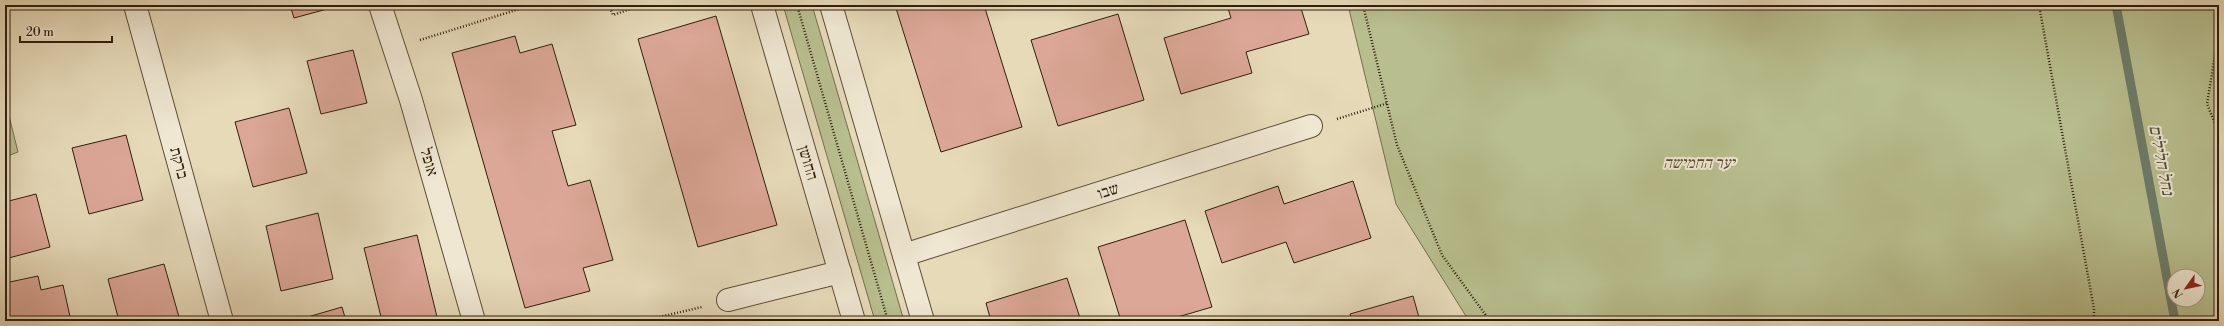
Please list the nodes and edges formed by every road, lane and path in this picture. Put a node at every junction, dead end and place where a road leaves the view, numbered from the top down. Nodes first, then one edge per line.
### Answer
1 (135, 5) edge
2 (380, 5) edge
3 (532, 5) edge
4 (609, 5) edge
5 (642, 5) edge
6 (762, 5) edge
7 (797, 5) edge
8 (831, 5) edge
9 (1363, 5) edge
10 (2038, 5) edge
11 (2219, 31) edge
12 (395, 47) junction
13 (1388, 104) junction
14 (1311, 126) joint
15 (2219, 133) edge
16 (904, 255) junction
17 (840, 272) junction
18 (728, 300) joint
19 (222, 321) edge
20 (474, 321) edge
21 (642, 321) edge
22 (854, 321) edge
23 (888, 321) edge
24 (923, 321) edge
25 (1490, 321) edge
26 (2094, 321) edge

1 - 19 street, ברקת
2 - 12 street, אופל
3 - 12 path
4 - 5 path
6 - 17 street, החושן
7 - 23 path
8 - 16 street
9 - 13 path
10 - 26 path
11 - 15 path
12 - 20 street, אופל
13 - 14 path
13 - 25 path
14 - 16 street, שבו
16 - 24 street
17 - 18 street
17 - 22 street, החושן
18 - 21 path

